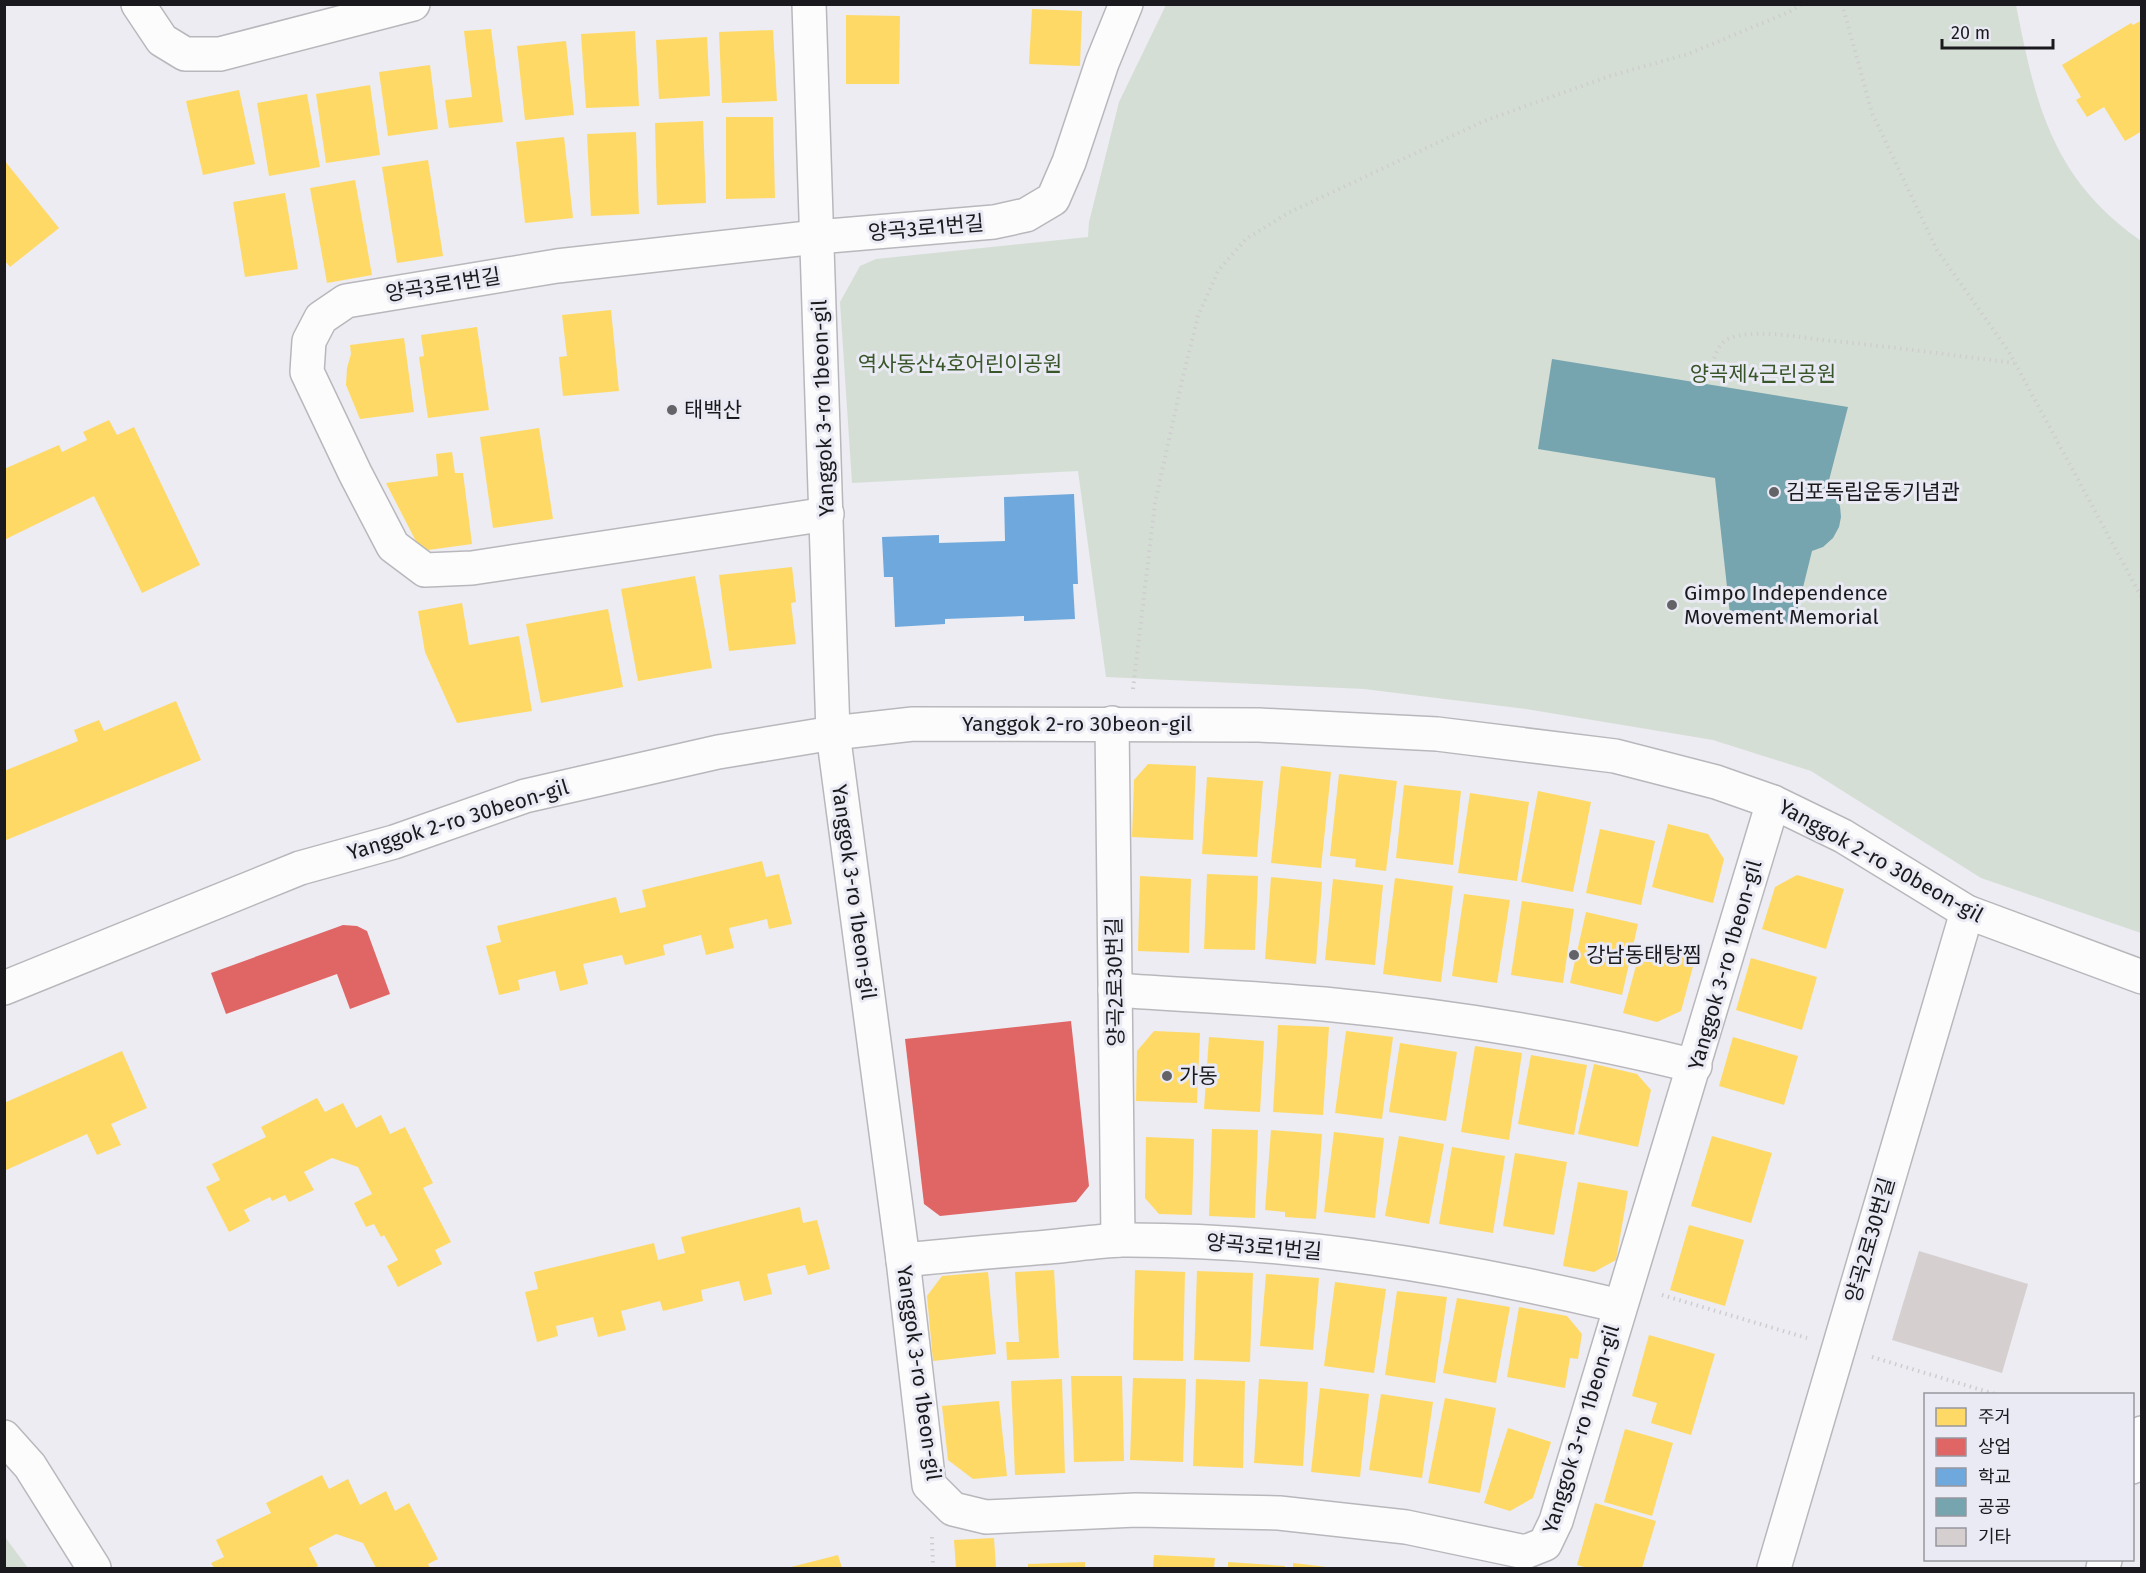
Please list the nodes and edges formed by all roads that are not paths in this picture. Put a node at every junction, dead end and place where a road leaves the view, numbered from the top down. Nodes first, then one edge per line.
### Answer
1 (138, 4) edge
2 (412, 4) edge
3 (809, 4) edge
4 (1126, 4) edge
5 (817, 237) junction
6 (827, 514) junction
7 (1112, 723) junction
8 (833, 733) junction
9 (1773, 802) junction
10 (1967, 912) junction
11 (2142, 977) edge
12 (4, 988) edge
13 (1115, 990) junction
14 (1695, 1066) junction
15 (1118, 1240) junction
16 (903, 1260) junction
17 (1623, 1295) junction
18 (2142, 1433) edge
19 (4, 1437) edge
20 (2134, 1463) edge
21 (94, 1569) edge
22 (1774, 1569) edge

1 - 2 street
3 - 5 street, Yanggok 3-ro 1beon-gil
4 - 5 street, 양곡3로1번길
5 - 6 street, Yanggok 3-ro 1beon-gil
5 - 6 street, 양곡3로1번길
6 - 8 street, Yanggok 3-ro 1beon-gil
7 - 8 street, Yanggok 2-ro 30beon-gil
7 - 9 street, Yanggok 2-ro 30beon-gil
7 - 13 street, 양곡2로30번길
8 - 12 street, Yanggok 2-ro 30beon-gil
8 - 16 street, Yanggok 3-ro 1beon-gil
9 - 10 street, Yanggok 2-ro 30beon-gil
9 - 14 street, Yanggok 3-ro 1beon-gil
10 - 11 street, Yanggok 2-ro 30beon-gil
10 - 22 street, 양곡2로30번길
13 - 14 street
13 - 15 street, 양곡2로30번길
14 - 17 street, Yanggok 3-ro 1beon-gil
15 - 16 street, 양곡3로1번길
15 - 17 street, 양곡3로1번길
16 - 17 street, Yanggok 3-ro 1beon-gil
18 - 20 street
19 - 21 street

